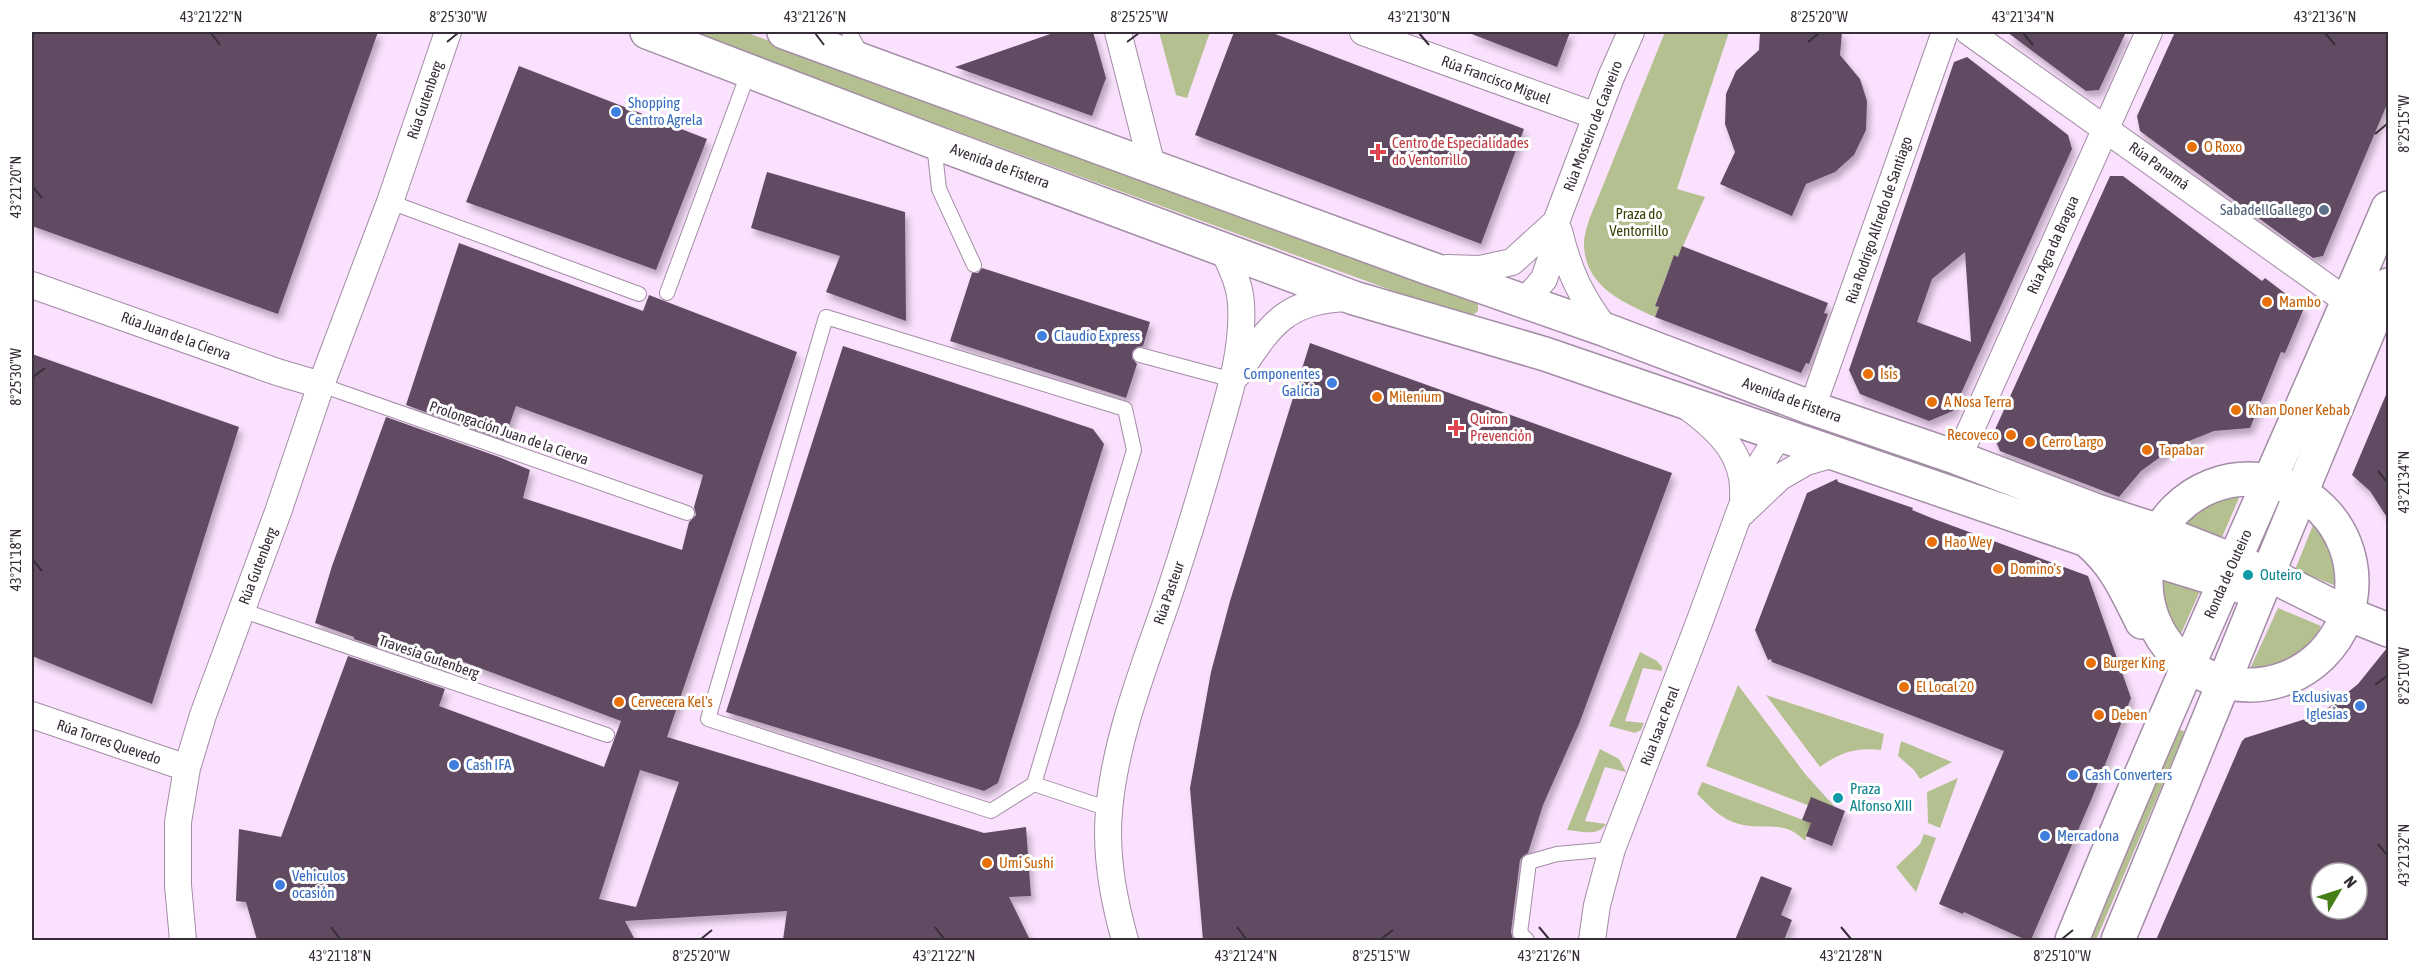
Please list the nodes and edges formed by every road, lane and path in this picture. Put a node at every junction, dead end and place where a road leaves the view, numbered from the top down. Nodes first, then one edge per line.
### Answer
1 (448, 32) edge
2 (647, 32) edge
3 (784, 32) edge
4 (849, 32) edge
5 (1118, 32) edge
6 (1363, 32) edge
7 (1631, 32) edge
8 (1945, 32) edge
9 (1969, 32) edge
10 (2149, 32) edge
11 (866, 62) junction
12 (749, 71) junction
13 (1596, 116) junction
14 (2105, 128) junction
15 (934, 142) junction
16 (1152, 166) junction
17 (390, 202) junction
18 (2388, 208) edge
19 (1556, 222) junction
20 (1223, 249) junction
21 (974, 265) dead end
22 (1426, 267) junction
23 (32, 285) edge
24 (2388, 285) edge
25 (667, 293) dead end
26 (639, 294) dead end
27 (1354, 298) junction
28 (1524, 302) junction
29 (2348, 302) junction
30 (1438, 321) junction
31 (1606, 330) junction
32 (1140, 356) dead end
33 (1233, 380) junction
34 (321, 385) junction
35 (1676, 399) junction
36 (1812, 408) junction
37 (1779, 435) junction
38 (1834, 454) junction
39 (1958, 458) junction
40 (2270, 481) junction
41 (2300, 492) junction
42 (687, 513) dead end
43 (1740, 515) junction
44 (2087, 540) junction
45 (2153, 545) junction
46 (2229, 572) junction
47 (2264, 583) junction
48 (241, 610) junction
49 (2348, 614) junction
50 (2388, 630) edge
51 (2182, 678) junction
52 (2224, 682) junction
53 (32, 715) edge
54 (607, 735) dead end
55 (187, 768) junction
56 (1034, 784) junction
57 (1109, 809) junction
58 (1612, 849) junction
59 (183, 940) edge
60 (1125, 940) edge
61 (1527, 940) edge
62 (1592, 940) edge
63 (2072, 940) edge
64 (2118, 940) edge

1 - 17 street, Rúa Gutenberg
2 - 12 main road, Avenida de Fisterra
3 - 11 main road, Avenida de Fisterra
4 - 11 lane
5 - 16 street
6 - 13 street, Rúa Francisco Miguel
7 - 13 street, Rúa Mosteiro de Caaveiro
8 - 36 street, Rúa Rodrigo Alfredo de Santiago
9 - 14 street, Rúa Panamá
10 - 14 street, Rúa Agra da Bragua
11 - 16 main road, Avenida de Fisterra
12 - 15 main road, Avenida de Fisterra
12 - 25 lane
13 - 19 street, Rúa Mosteiro de Caaveiro
14 - 29 street, Rúa Panamá
14 - 39 street, Rúa Agra da Bragua
15 - 20 main road, Avenida de Fisterra
15 - 21 lane
16 - 22 main road, Avenida de Fisterra
17 - 26 lane
17 - 34 street, Rúa Gutenberg
18 - 29 main road, Ronda de Outeiro
19 - 22 street, Avenida de Fisterra
19 - 28 street, Rúa Mosteiro de Caaveiro
19 - 31 street
20 - 27 main road, Avenida de Fisterra
20 - 33 street, Rúa Pasteur
22 - 28 main road, Avenida de Fisterra
23 - 34 street, Rúa Juan de la Cierva
24 - 41 main road
27 - 30 main road, Avenida de Fisterra
27 - 33 street, Avenida de Fisterra
28 - 30 main road
28 - 31 main road, Avenida de Fisterra
29 - 40 main road, Ronda de Outeiro
30 - 35 main road, Avenida de Fisterra
31 - 36 main road, Avenida de Fisterra
32 - 33 lane
33 - 57 street, Rúa Pasteur
34 - 42 lane, Prolongación Juan de la Cierva
34 - 48 street, Rúa Gutenberg
35 - 37 main road, Avenida de Fisterra
35 - 43 street, Rúa Isaac Peral
36 - 39 main road, Avenida de Fisterra
37 - 38 main road, Avenida de Fisterra
37 - 39 main road
37 - 43 street, Rúa Isaac Peral
38 - 43 street
38 - 44 main road, Avenida de Fisterra
39 - 45 main road, Avenida de Fisterra
40 - 41 main road
40 - 45 main road
40 - 46 main road, Ronda de Outeiro
41 - 47 main road
41 - 49 main road
43 - 58 street, Rúa Isaac Peral
44 - 45 main road, Avenida de Fisterra
44 - 51 main road
45 - 46 main road, Avenida de Fisterra
45 - 51 main road
46 - 47 main road, Avenida de Fisterra
46 - 51 main road, Ronda de Outeiro
47 - 49 main road, Avenida de Fisterra
47 - 52 main road
48 - 54 lane, Travesía Gutenberg
48 - 55 street, Rúa Gutenberg
49 - 50 main road, Avenida de Fisterra
49 - 52 main road
51 - 52 main road
51 - 63 main road, Ronda de Outeiro
52 - 64 main road
53 - 55 street, Rúa Torres Quevedo
55 - 59 street, Rúa Gutenberg
56 - 56 lane
56 - 57 lane
57 - 60 street, Rúa Pasteur
58 - 61 lane
58 - 62 street, Rúa Isaac Peral

